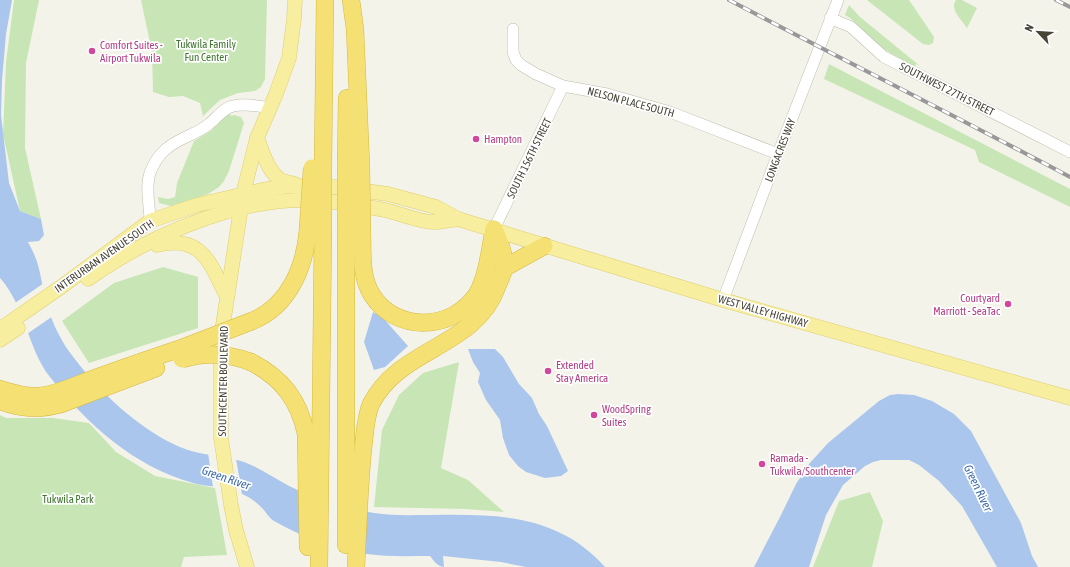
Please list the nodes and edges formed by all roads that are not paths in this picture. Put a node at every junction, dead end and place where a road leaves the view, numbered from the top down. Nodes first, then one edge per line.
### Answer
1 (295, 0) edge
2 (324, 0) edge
3 (350, 0) edge
4 (838, 0) edge
5 (830, 18) junction
6 (513, 28) dead end
7 (563, 86) junction
8 (270, 108) junction
9 (257, 138) junction
10 (1070, 152) edge
11 (778, 154) junction
12 (300, 186) junction
13 (335, 187) joint
14 (243, 194) junction
15 (335, 202) joint
16 (240, 209) junction
17 (458, 219) junction
18 (150, 221) junction
19 (494, 229) junction
20 (316, 230) junction
21 (354, 232) junction
22 (544, 246) junction
23 (133, 250) junction
24 (504, 268) junction
25 (63, 291) junction
26 (227, 297) junction
27 (723, 300) junction
28 (0, 336) edge
29 (182, 353) junction
30 (2, 391) edge
31 (1070, 398) edge
32 (314, 469) junction
33 (353, 479) junction
34 (314, 564) edge
35 (247, 567) edge
36 (346, 567) edge
37 (356, 567) edge

1 - 8 main road, SOUTHCENTER BOULEVARD
2 - 20 highway, bridge
3 - 21 highway, bridge
4 - 5 street, LONGACRES WAY
5 - 10 street, SOUTHWEST 27TH STREET
5 - 11 street, LONGACRES WAY
6 - 7 street, NELSON PLACE SOUTH
7 - 11 street, NELSON PLACE SOUTH
7 - 19 street, SOUTH 156TH STREET
8 - 9 main road, SOUTHCENTER BOULEVARD
8 - 18 street
9 - 12 main road
9 - 14 main road, SOUTHCENTER BOULEVARD
11 - 27 street, LONGACRES WAY
12 - 13 main road, INTERURBAN AVENUE SOUTH
12 - 14 main road, INTERURBAN AVENUE SOUTH
13 - 17 main road, WEST VALLEY HIGHWAY
14 - 16 main road, SOUTHCENTER BOULEVARD
14 - 18 main road, INTERURBAN AVENUE SOUTH
15 - 16 main road, INTERURBAN AVENUE SOUTH
15 - 17 main road, WEST VALLEY HIGHWAY
16 - 23 main road, INTERURBAN AVENUE SOUTH
16 - 26 main road, SOUTHCENTER BOULEVARD
17 - 19 main road, WEST VALLEY HIGHWAY
18 - 25 main road, INTERURBAN AVENUE SOUTH
19 - 21 highway
19 - 22 main road, WEST VALLEY HIGHWAY
19 - 24 highway
20 - 29 highway, bridge
20 - 32 highway
21 - 33 highway
22 - 24 highway
22 - 27 main road, WEST VALLEY HIGHWAY
23 - 25 main road, INTERURBAN AVENUE SOUTH
23 - 26 main road
24 - 33 highway
25 - 28 main road, INTERURBAN AVENUE SOUTH
26 - 35 main road, SOUTHCENTER BOULEVARD
27 - 31 main road, WEST VALLEY HIGHWAY
29 - 30 highway
29 - 32 highway, bridge
32 - 34 highway
33 - 36 highway
33 - 37 highway

